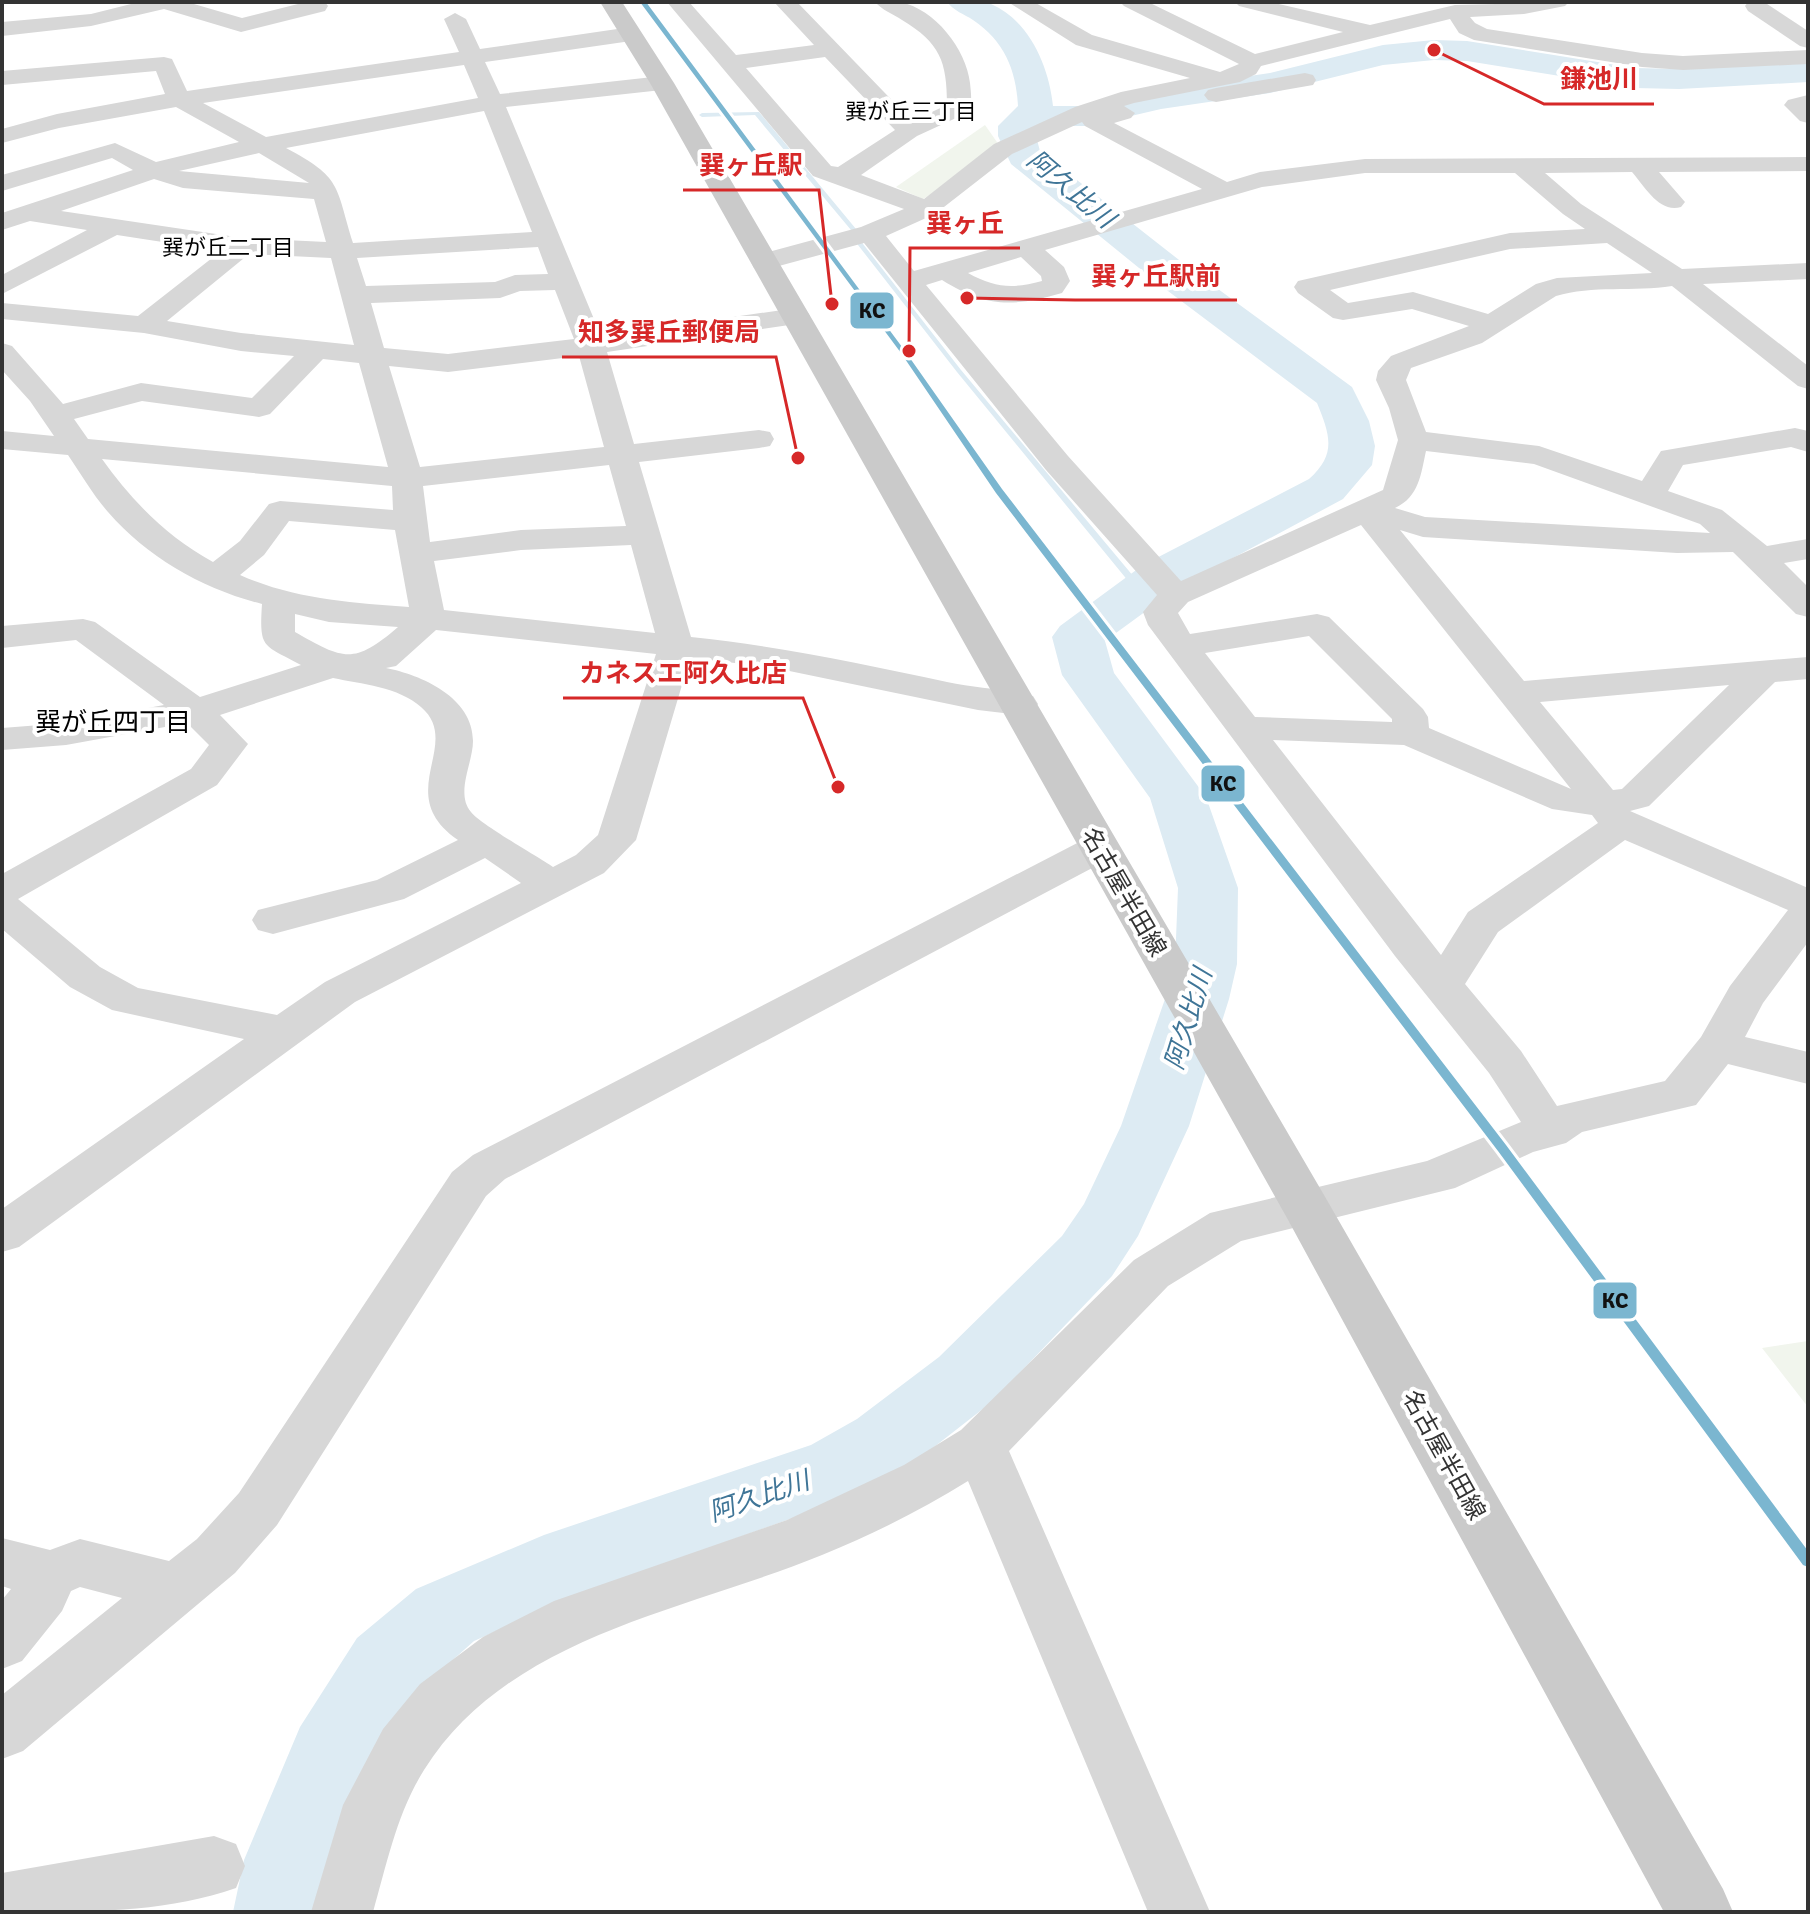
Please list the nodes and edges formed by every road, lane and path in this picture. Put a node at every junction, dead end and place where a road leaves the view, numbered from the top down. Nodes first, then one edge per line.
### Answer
1 (17, 2) edge
2 (165, 2) edge
3 (233, 2) edge
4 (261, 2) edge
5 (307, 2) edge
6 (611, 2) edge
7 (678, 2) edge
8 (785, 2) edge
9 (886, 2) edge
10 (1019, 2) edge
11 (1131, 2) edge
12 (1558, 2) edge
13 (1751, 4) edge
14 (1793, 6) dead end
15 (1230, 7) edge
16 (1445, 7) edge
17 (455, 19) dead end
18 (2, 21) edge
19 (50, 25) junction
20 (2, 29) edge
21 (1184, 29) junction
22 (1375, 32) junction
23 (631, 34) junction
24 (1808, 41) edge
25 (61, 48) dead end
26 (831, 49) junction
27 (472, 55) junction
28 (1808, 57) edge
29 (1252, 61) junction
30 (730, 63) junction
31 (2, 78) edge
32 (1219, 79) junction
33 (1305, 80) dead end
34 (662, 83) junction
35 (179, 99) junction
36 (492, 102) junction
37 (1808, 102) edge
38 (1808, 116) edge
39 (1072, 121) junction
40 (909, 131) junction
41 (2, 136) edge
42 (265, 144) junction
43 (1796, 164) edge
44 (1521, 165) junction
45 (1640, 166) junction
46 (154, 171) junction
47 (842, 176) junction
48 (2, 183) edge
49 (1808, 189) edge
50 (1224, 190) junction
51 (325, 192) junction
52 (1672, 202) dead end
53 (926, 209) junction
54 (14, 217) edge
55 (114, 226) junction
56 (870, 233) junction
57 (1612, 235) junction
58 (545, 239) junction
59 (243, 246) junction
60 (1024, 246) junction
61 (344, 251) junction
62 (764, 262) junction
63 (943, 269) junction
64 (1808, 271) edge
65 (1677, 277) junction
66 (909, 281) junction
67 (563, 282) junction
68 (2, 286) edge
69 (356, 295) junction
70 (2, 311) edge
71 (796, 316) junction
72 (144, 325) junction
73 (1494, 325) junction
74 (591, 346) junction
75 (316, 350) junction
76 (2, 352) edge
77 (373, 356) junction
78 (1808, 380) edge
79 (56, 415) junction
80 (759, 439) dead end
81 (2, 440) edge
82 (1413, 440) junction
83 (1808, 443) edge
84 (79, 448) junction
85 (619, 453) junction
86 (407, 478) junction
87 (1650, 495) junction
88 (1366, 510) junction
89 (643, 535) junction
90 (414, 537) junction
91 (1751, 549) junction
92 (1808, 549) edge
93 (216, 577) junction
94 (1176, 595) junction
95 (279, 599) junction
96 (1808, 607) edge
97 (428, 619) junction
98 (2, 637) edge
99 (676, 646) junction
100 (1181, 646) junction
101 (331, 667) junction
102 (1808, 668) edge
103 (1764, 672) junction
104 (1515, 693) junction
105 (1020, 704) junction
106 (195, 711) junction
107 (1242, 728) junction
108 (1410, 734) junction
109 (2, 739) edge
110 (1612, 813) junction
111 (487, 841) junction
112 (1099, 848) junction
113 (552, 885) junction
114 (2, 891) edge
115 (1808, 903) edge
116 (2, 907) edge
117 (1808, 913) edge
118 (273, 920) dead end
119 (1442, 986) junction
120 (286, 1032) junction
121 (1718, 1046) junction
122 (1808, 1068) edge
123 (1550, 1131) junction
124 (1306, 1208) junction
125 (2, 1234) edge
126 (980, 1446) junction
127 (26, 1568) edge
128 (177, 1588) junction
129 (2, 1643) edge
130 (2, 1731) edge
131 (214, 1866) dead end
132 (2, 1904) edge
133 (342, 1912) edge
134 (1179, 1912) edge
135 (1700, 1912) edge

1 - 18 street
2 - 5 street
2 - 19 street
3 - 4 street
6 - 23 main road, 名古屋半田線
7 - 30 street
8 - 26 street
9 - 40 street
10 - 32 street
11 - 21 street
12 - 16 street
13 - 14 street
13 - 24 street
15 - 21 street
15 - 22 street
16 - 22 street
16 - 28 street
17 - 27 street
19 - 20 street
19 - 25 street
21 - 29 street
22 - 29 street
23 - 27 street
23 - 34 main road, 名古屋半田線
26 - 30 street
26 - 40 street
27 - 35 street
27 - 36 street
29 - 32 street
30 - 47 street
31 - 35 street
32 - 39 street
33 - 39 street
34 - 36 street
34 - 62 main road, 名古屋半田線
35 - 41 street
35 - 42 street
36 - 42 street
36 - 58 street
37 - 38 street
39 - 50 street
39 - 53 street
40 - 47 street
42 - 46 street
42 - 51 street
43 - 45 street
43 - 49 street
44 - 45 street
44 - 50 street
44 - 57 street
45 - 52 street
46 - 48 street
46 - 51 street
46 - 54 street
47 - 53 street
50 - 60 street
51 - 61 street
53 - 56 street
54 - 55 street
55 - 59 street
55 - 68 street
56 - 62 street
56 - 66 street
57 - 65 street
57 - 73 street
58 - 61 street
58 - 67 street
59 - 61 street
59 - 72 street
60 - 63 street
60 - 63 street
61 - 69 street
62 - 71 main road, 名古屋半田線
63 - 66 street
64 - 65 street
65 - 73 street
65 - 78 street
66 - 94 street
67 - 69 street
67 - 74 street
69 - 77 street
70 - 72 street
71 - 74 street
71 - 105 main road, 名古屋半田線
72 - 75 street
73 - 82 street
74 - 77 street
74 - 85 street
75 - 77 street
75 - 79 street
76 - 79 street
77 - 86 street
79 - 84 street
80 - 85 street
81 - 84 street
82 - 87 street
82 - 88 street
83 - 87 street
84 - 86 street
84 - 93 street
85 - 86 street
85 - 89 street
86 - 90 street
87 - 91 street
88 - 91 street
88 - 94 street
88 - 104 street
89 - 90 street
89 - 99 street
90 - 93 street
90 - 97 street
91 - 92 street
91 - 96 street
93 - 95 street
94 - 100 street
95 - 97 street
95 - 101 street
97 - 99 street
97 - 101 street
98 - 106 street
99 - 105 street
99 - 113 street
100 - 107 street
100 - 108 street
101 - 106 street
101 - 111 street
102 - 103 street
103 - 104 street
103 - 110 street
104 - 110 street
105 - 112 main road, 名古屋半田線
106 - 109 street
106 - 114 street
107 - 108 street
107 - 119 street
108 - 110 street
110 - 115 street
110 - 119 street
111 - 113 street
111 - 118 street
112 - 124 main road, 名古屋半田線
112 - 128 street
113 - 120 street
116 - 120 street
117 - 121 street
119 - 123 street
120 - 125 street
121 - 122 street
121 - 123 street
123 - 124 street
124 - 126 street
124 - 135 main road, 名古屋半田線
126 - 133 street
126 - 134 street
127 - 128 street
127 - 129 street
128 - 130 street
131 - 132 street

